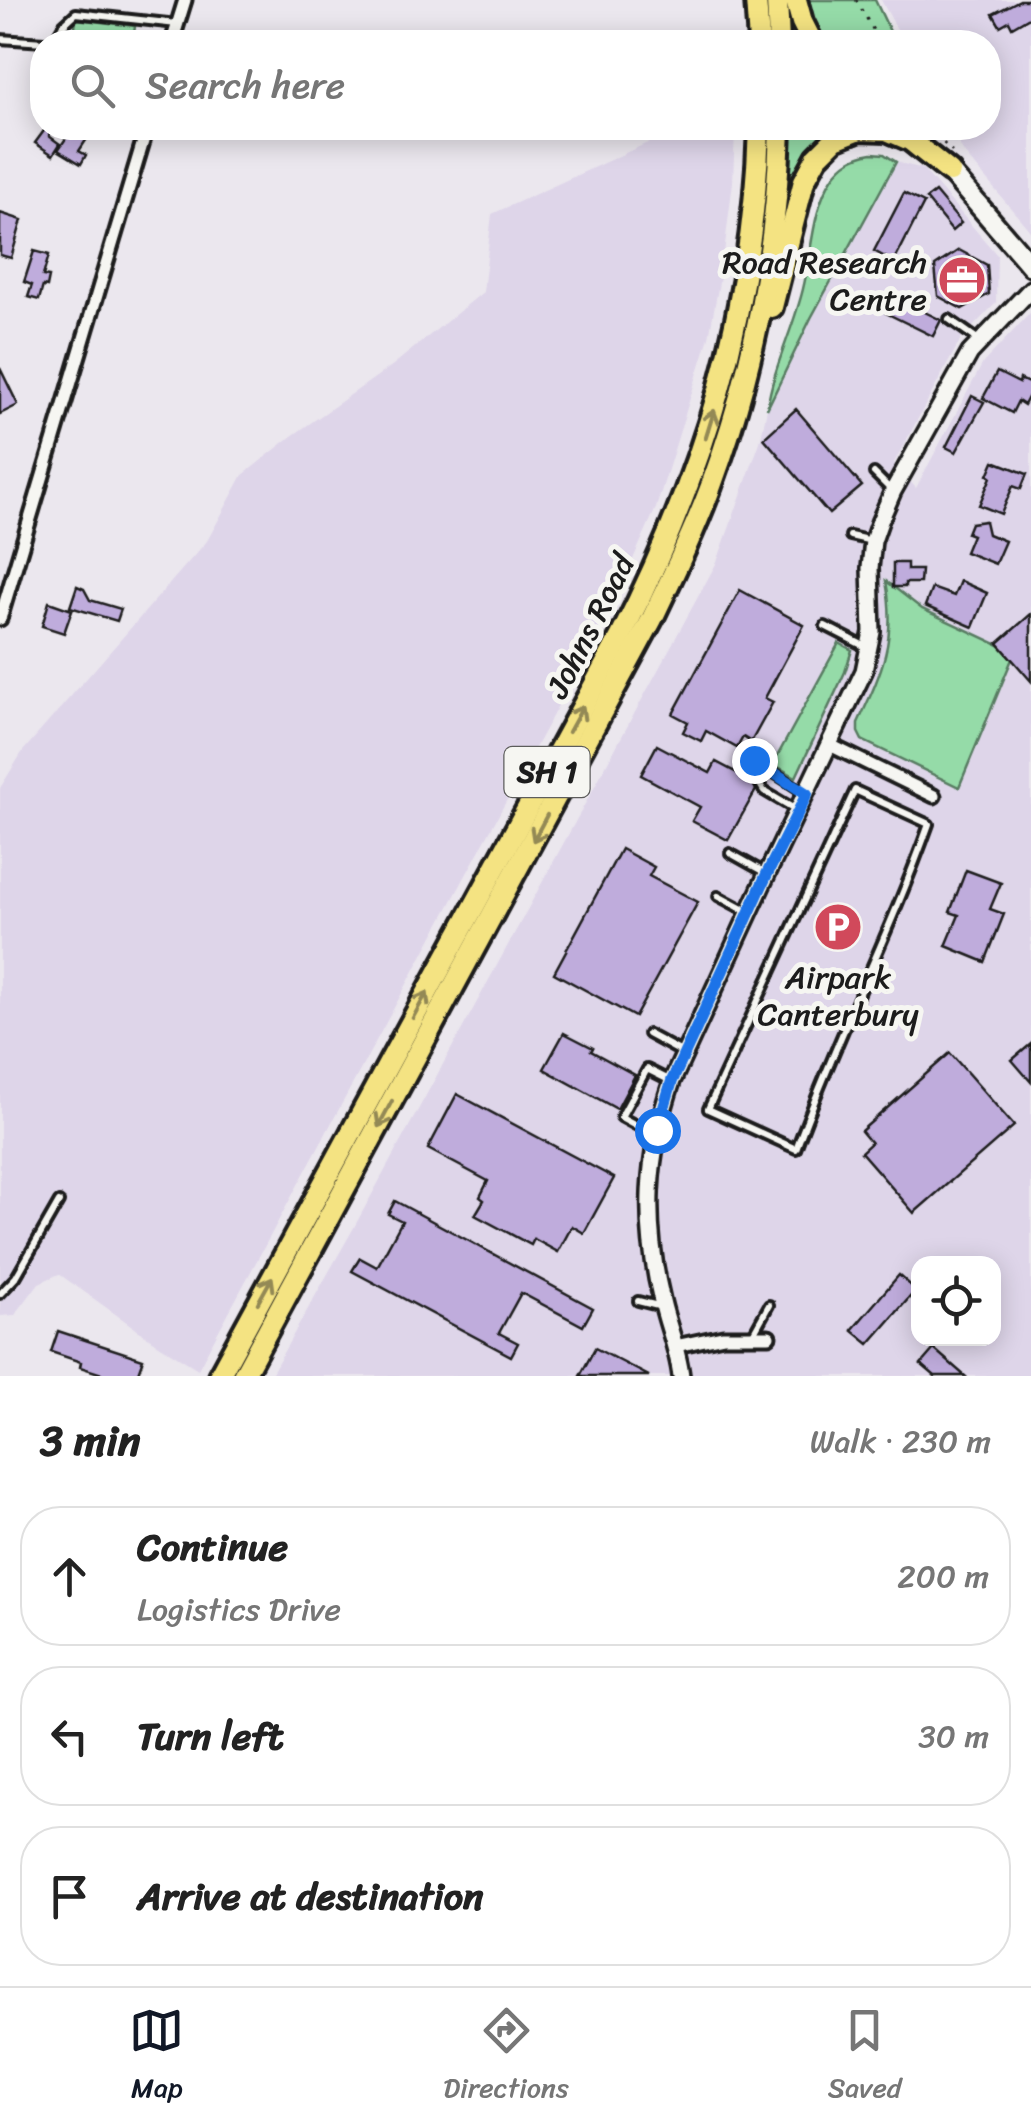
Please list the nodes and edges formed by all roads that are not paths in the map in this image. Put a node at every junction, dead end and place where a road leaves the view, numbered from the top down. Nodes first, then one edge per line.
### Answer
1 (185, 0) edge
2 (756, 0) edge
3 (777, 0) edge
4 (796, 0) edge
5 (178, 24) junction
6 (60, 30) edge
7 (176, 30) edge
8 (758, 30) edge
9 (778, 30) edge
10 (806, 30) edge
11 (0, 39) edge
12 (30, 41) edge
13 (143, 140) edge
14 (758, 140) edge
15 (779, 140) edge
16 (837, 140) edge
17 (910, 140) edge
18 (925, 140) edge
19 (950, 172) junction
20 (1031, 266) edge
21 (1031, 289) edge
22 (949, 318) dead end
23 (980, 340) junction
24 (874, 473) dead end
25 (893, 492) junction
26 (850, 536) dead end
27 (873, 541) junction
28 (0, 618) edge
29 (652, 619) junction
30 (825, 626) dead end
31 (870, 649) junction
32 (830, 745) junction
33 (754, 760) dead end
34 (760, 782) dead end
35 (856, 790) joint
36 (807, 794) junction
37 (934, 796) dead end
38 (798, 812) junction
39 (730, 853) dead end
40 (767, 874) junction
41 (718, 896) dead end
42 (749, 913) junction
43 (648, 1034) dead end
44 (684, 1054) junction
45 (672, 1081) junction
46 (656, 1136) junction
47 (59, 1202) dead end
48 (0, 1294) edge
49 (638, 1301) dead end
50 (769, 1305) dead end
51 (663, 1308) junction
52 (752, 1334) junction
53 (769, 1336) dead end
54 (676, 1346) junction
55 (219, 1376) edge
56 (243, 1376) edge
57 (681, 1376) edge

1 - 5 street
2 - 8 highway
3 - 9 highway
4 - 10 highway
5 - 6 lane
5 - 7 street
11 - 12 lane
13 - 28 street
55 -> 14 highway, Johns Road / SH 1
15 - 29 highway, Johns Road / SH 1
16 - 29 highway
17 - 19 highway
18 - 19 highway
19 - 20 main road
21 - 23 street
22 - 23 lane
23 - 25 street
24 - 25 lane
25 - 27 street
26 - 27 lane
27 - 31 street
29 -> 56 highway, Johns Road / SH 1
30 - 31 lane
31 - 32 street
32 - 36 street
32 - 37 street
33 - 36 lane
34 - 38 lane
35 - 35 lane
36 - 38 street
38 - 40 street
39 - 40 lane
40 - 42 street
41 - 42 lane
42 - 44 street
43 - 44 lane
44 - 45 street
45 - 46 street
45 - 46 lane
46 - 51 street
47 - 48 lane
49 - 51 lane
50 - 52 lane
51 - 54 street
52 - 53 street
52 - 54 street
54 - 57 street

